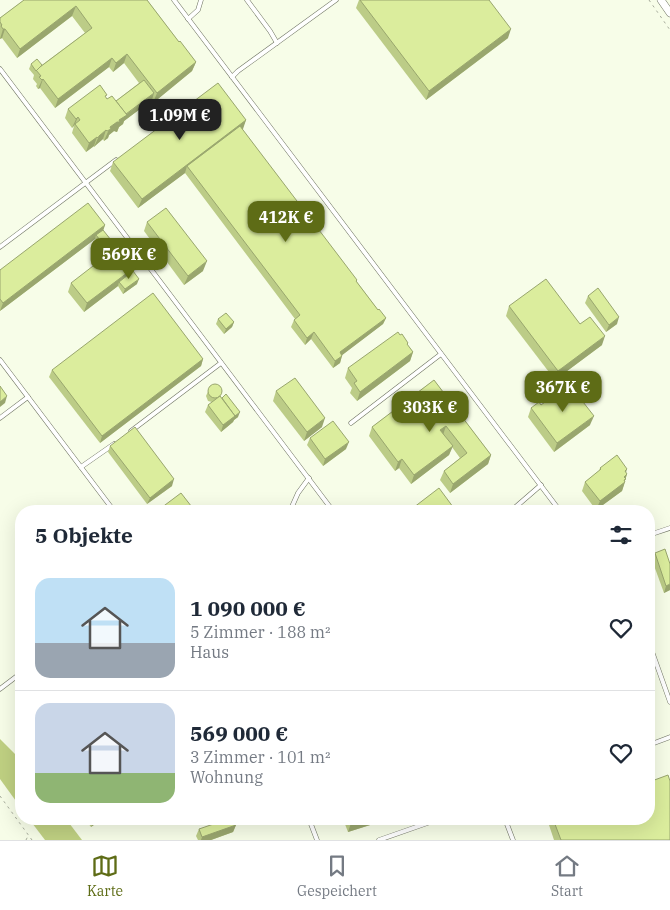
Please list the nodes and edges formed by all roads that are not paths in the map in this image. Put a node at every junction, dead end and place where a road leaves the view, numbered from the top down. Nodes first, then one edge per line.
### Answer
1 (174, 0) edge
2 (201, 0) edge
3 (247, 0) edge
4 (336, 0) edge
5 (661, 0) edge
6 (670, 13) edge
7 (188, 19) junction
8 (277, 43) junction
9 (0, 69) edge
10 (232, 77) junction
11 (124, 154) edge
12 (86, 183) junction
13 (0, 248) edge
14 (441, 354) junction
15 (0, 360) edge
16 (221, 363) junction
17 (28, 397) junction
18 (0, 418) edge
19 (351, 423) dead end
20 (127, 434) edge
21 (119, 440) edge
22 (81, 467) junction
23 (309, 478) junction
24 (540, 485) junction
25 (110, 505) edge
26 (293, 505) edge
27 (329, 505) edge
28 (518, 505) edge
29 (555, 505) edge
30 (670, 528) edge
31 (655, 533) edge
32 (655, 660) edge
33 (15, 678) edge
34 (0, 689) edge
35 (670, 702) edge
36 (670, 737) edge
37 (655, 742) edge
38 (311, 825) edge
39 (422, 825) edge
40 (508, 825) edge
41 (316, 840) edge
42 (379, 840) edge
43 (513, 840) edge

1 - 7 lane
2 - 7 lane
3 - 8 lane
4 - 8 lane
5 - 6 street
7 - 10 lane
8 - 10 lane
9 - 12 lane
10 - 14 lane
11 - 12 lane
12 - 13 lane
12 - 16 lane
14 - 19 lane
14 - 24 lane
15 - 17 lane
16 - 20 lane
16 - 23 lane
17 - 18 lane
17 - 22 lane
21 - 22 lane
22 - 25 lane
23 - 26 lane
23 - 27 lane
24 - 28 lane
24 - 29 lane
30 - 31 lane
32 - 35 lane
33 - 34 lane
36 - 37 lane
38 - 41 lane
39 - 42 lane
40 - 43 lane

